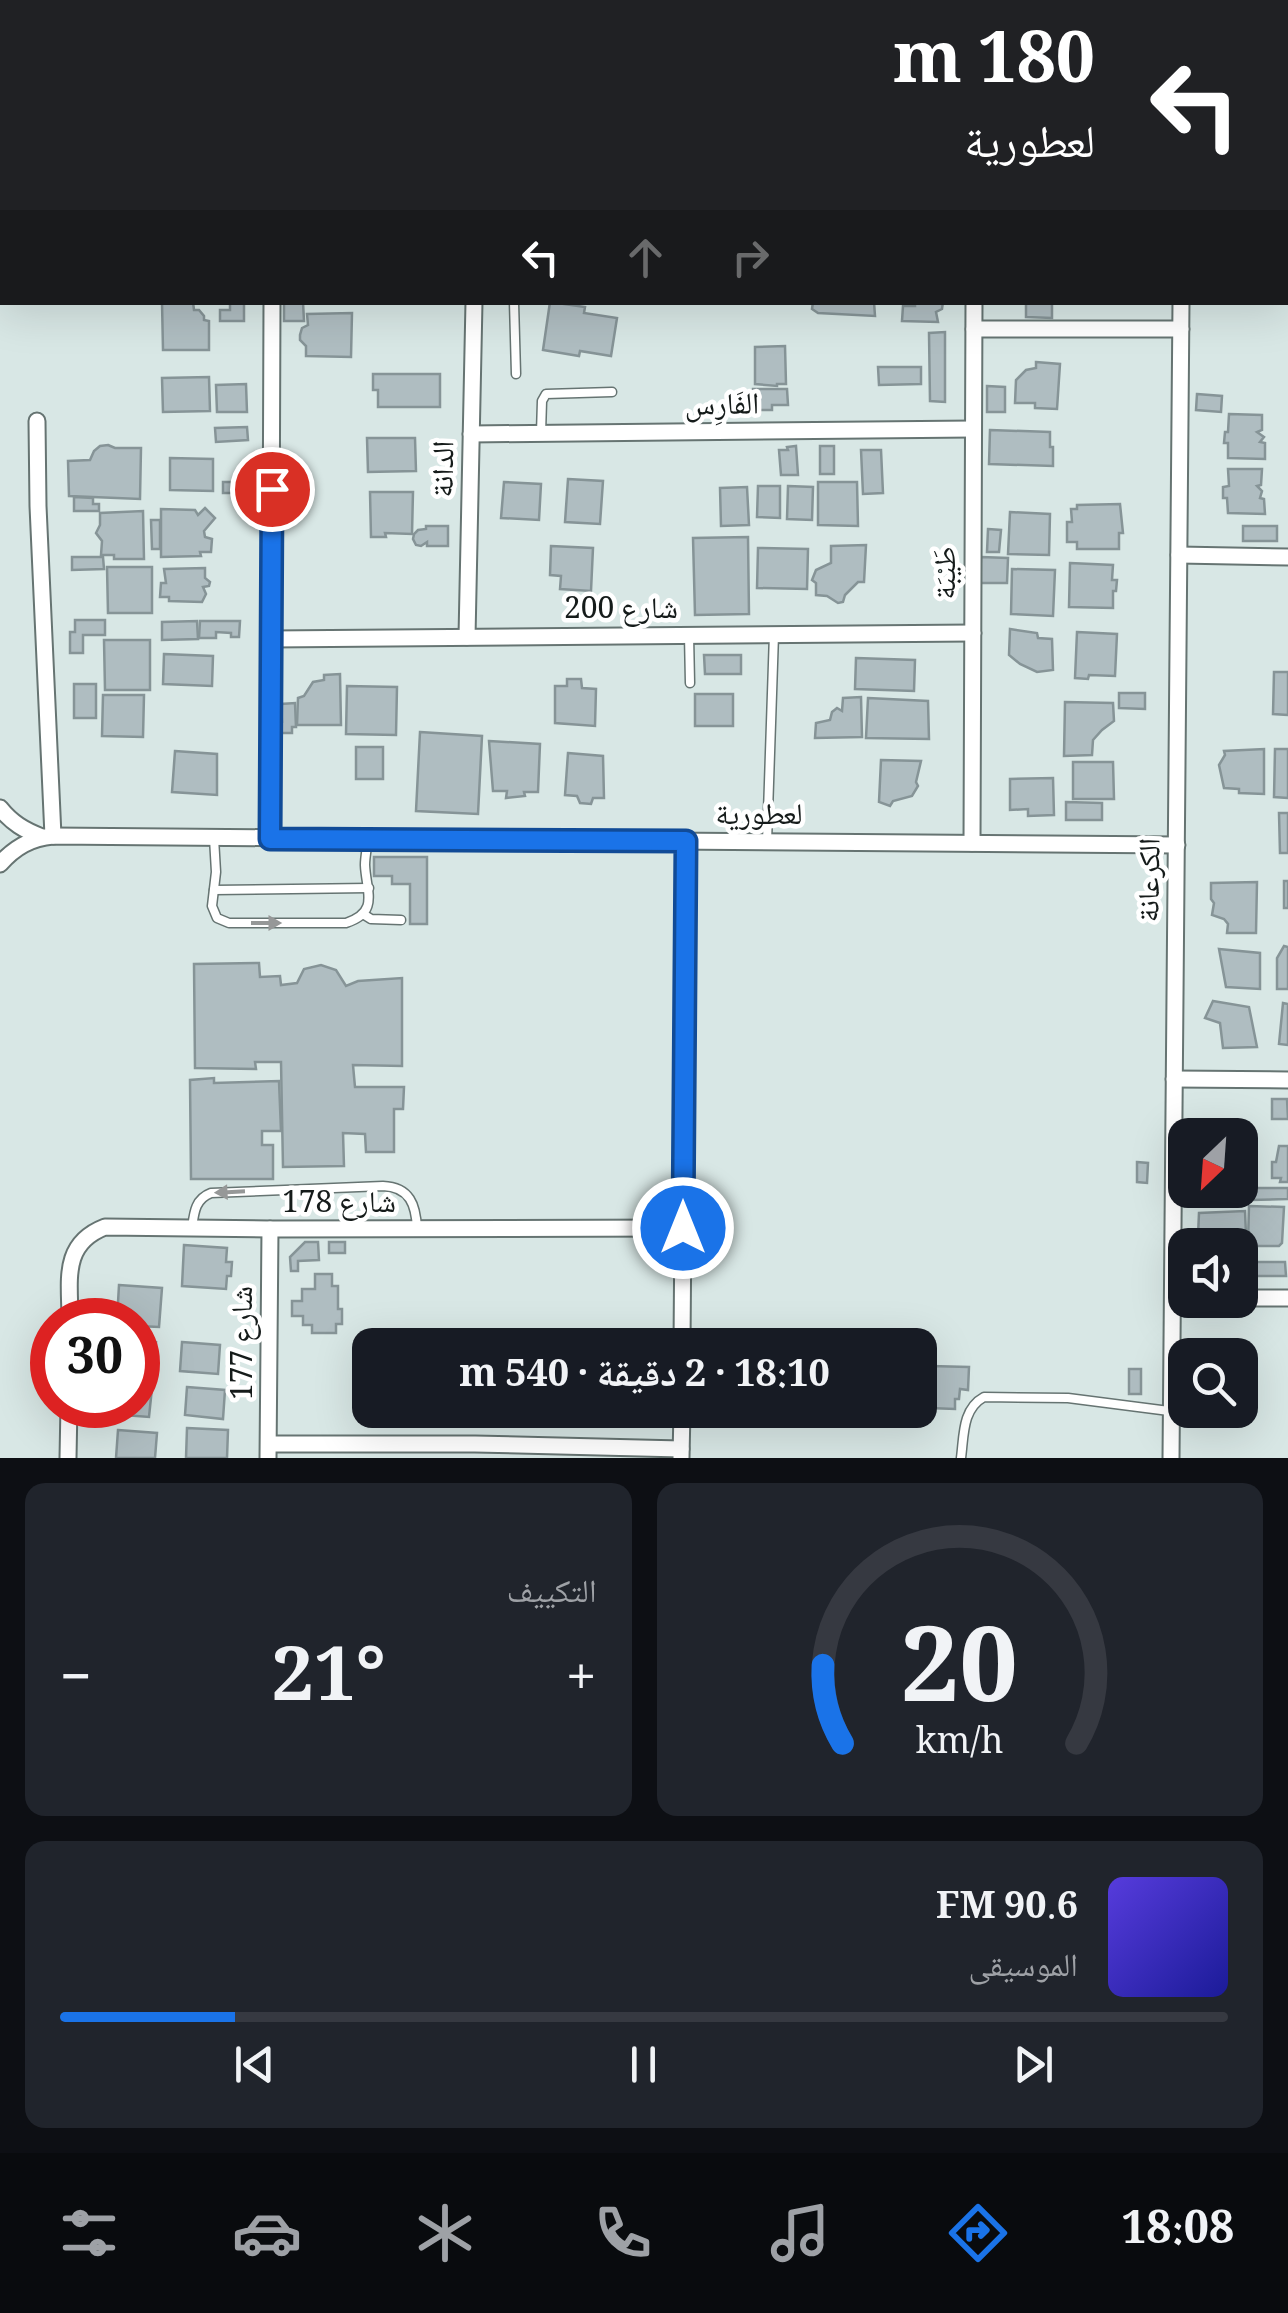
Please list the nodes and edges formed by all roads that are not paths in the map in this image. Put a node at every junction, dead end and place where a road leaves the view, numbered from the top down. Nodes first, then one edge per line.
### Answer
1 (272, 305) edge
2 (474, 305) edge
3 (514, 305) edge
4 (974, 305) edge
5 (1182, 305) edge
6 (974, 329) junction
7 (1181, 330) junction
8 (516, 374) dead end
9 (612, 392) dead end
10 (37, 422) dead end
11 (974, 429) junction
12 (542, 433) junction
13 (471, 434) junction
14 (1179, 555) junction
15 (1288, 556) edge
16 (972, 633) junction
17 (774, 634) junction
18 (689, 635) junction
19 (467, 637) junction
20 (271, 638) junction
21 (690, 683) dead end
22 (0, 808) edge
23 (48, 837) junction
24 (214, 838) junction
25 (270, 839) junction
26 (368, 839) junction
27 (686, 841) junction
28 (767, 842) junction
29 (972, 844) junction
30 (1176, 845) junction
31 (0, 864) edge
32 (369, 888) junction
33 (214, 890) junction
34 (362, 914) junction
35 (401, 920) dead end
36 (1174, 1079) junction
37 (1288, 1080) edge
38 (192, 1228) junction
39 (683, 1228) junction
40 (1177, 1228) edge
41 (417, 1229) junction
42 (270, 1230) junction
43 (71, 1298) edge
44 (1258, 1298) edge
45 (1288, 1298) edge
46 (682, 1328) edge
47 (1168, 1410) edge
48 (68, 1428) edge
49 (682, 1428) edge
50 (1172, 1428) edge
51 (268, 1451) edge
52 (474, 1451) edge
53 (681, 1454) edge
54 (68, 1458) edge
55 (961, 1458) edge
56 (1171, 1458) edge

1 - 20 street
2 - 13 street, الدانة
3 - 8 lane
4 - 6 street, طَيْبَة
5 - 7 street, الكرعانة
6 - 7 street
6 - 11 street, طَيْبَة
7 - 14 street, الكرعانة
9 - 12 lane
10 - 23 street
11 - 12 street, الفَارِس
11 - 16 street, طَيْبَة
12 - 13 street, الفَارِس
13 - 19 street, الدانة
14 - 15 street
14 - 30 street, الكرعانة
16 - 17 street, شارع 200
16 - 29 street, طَيْبَة
17 - 18 street, شارع 200
17 - 28 lane
18 - 19 street, شارع 200
18 - 21 lane
19 - 20 street, شارع 200
20 - 25 street
22 - 23 street
23 - 24 street, لعطورية
23 - 31 street
24 - 25 street, لعطورية
24 - 33 lane
25 - 26 street, لعطورية
26 - 27 street, لعطورية
26 - 32 lane
27 - 28 street, لعطورية
27 - 39 street
28 - 29 street, لعطورية
29 - 30 street, لعطورية
30 - 36 street, الكرعانة
32 - 33 lane
32 - 34 lane
33 -> 34 lane
34 - 35 lane
36 - 37 street
36 - 40 street, الكرعانة
41 -> 38 lane
38 - 42 street, شارع 178
38 - 43 street, شارع 178
39 - 41 street, شارع 178
39 - 46 street
41 - 42 street, شارع 178
42 - 51 street, شارع 177
44 - 45 street
47 - 55 lane
48 - 54 street
49 - 53 street
50 - 56 street, الكرعانة
51 - 52 street
52 - 53 street

